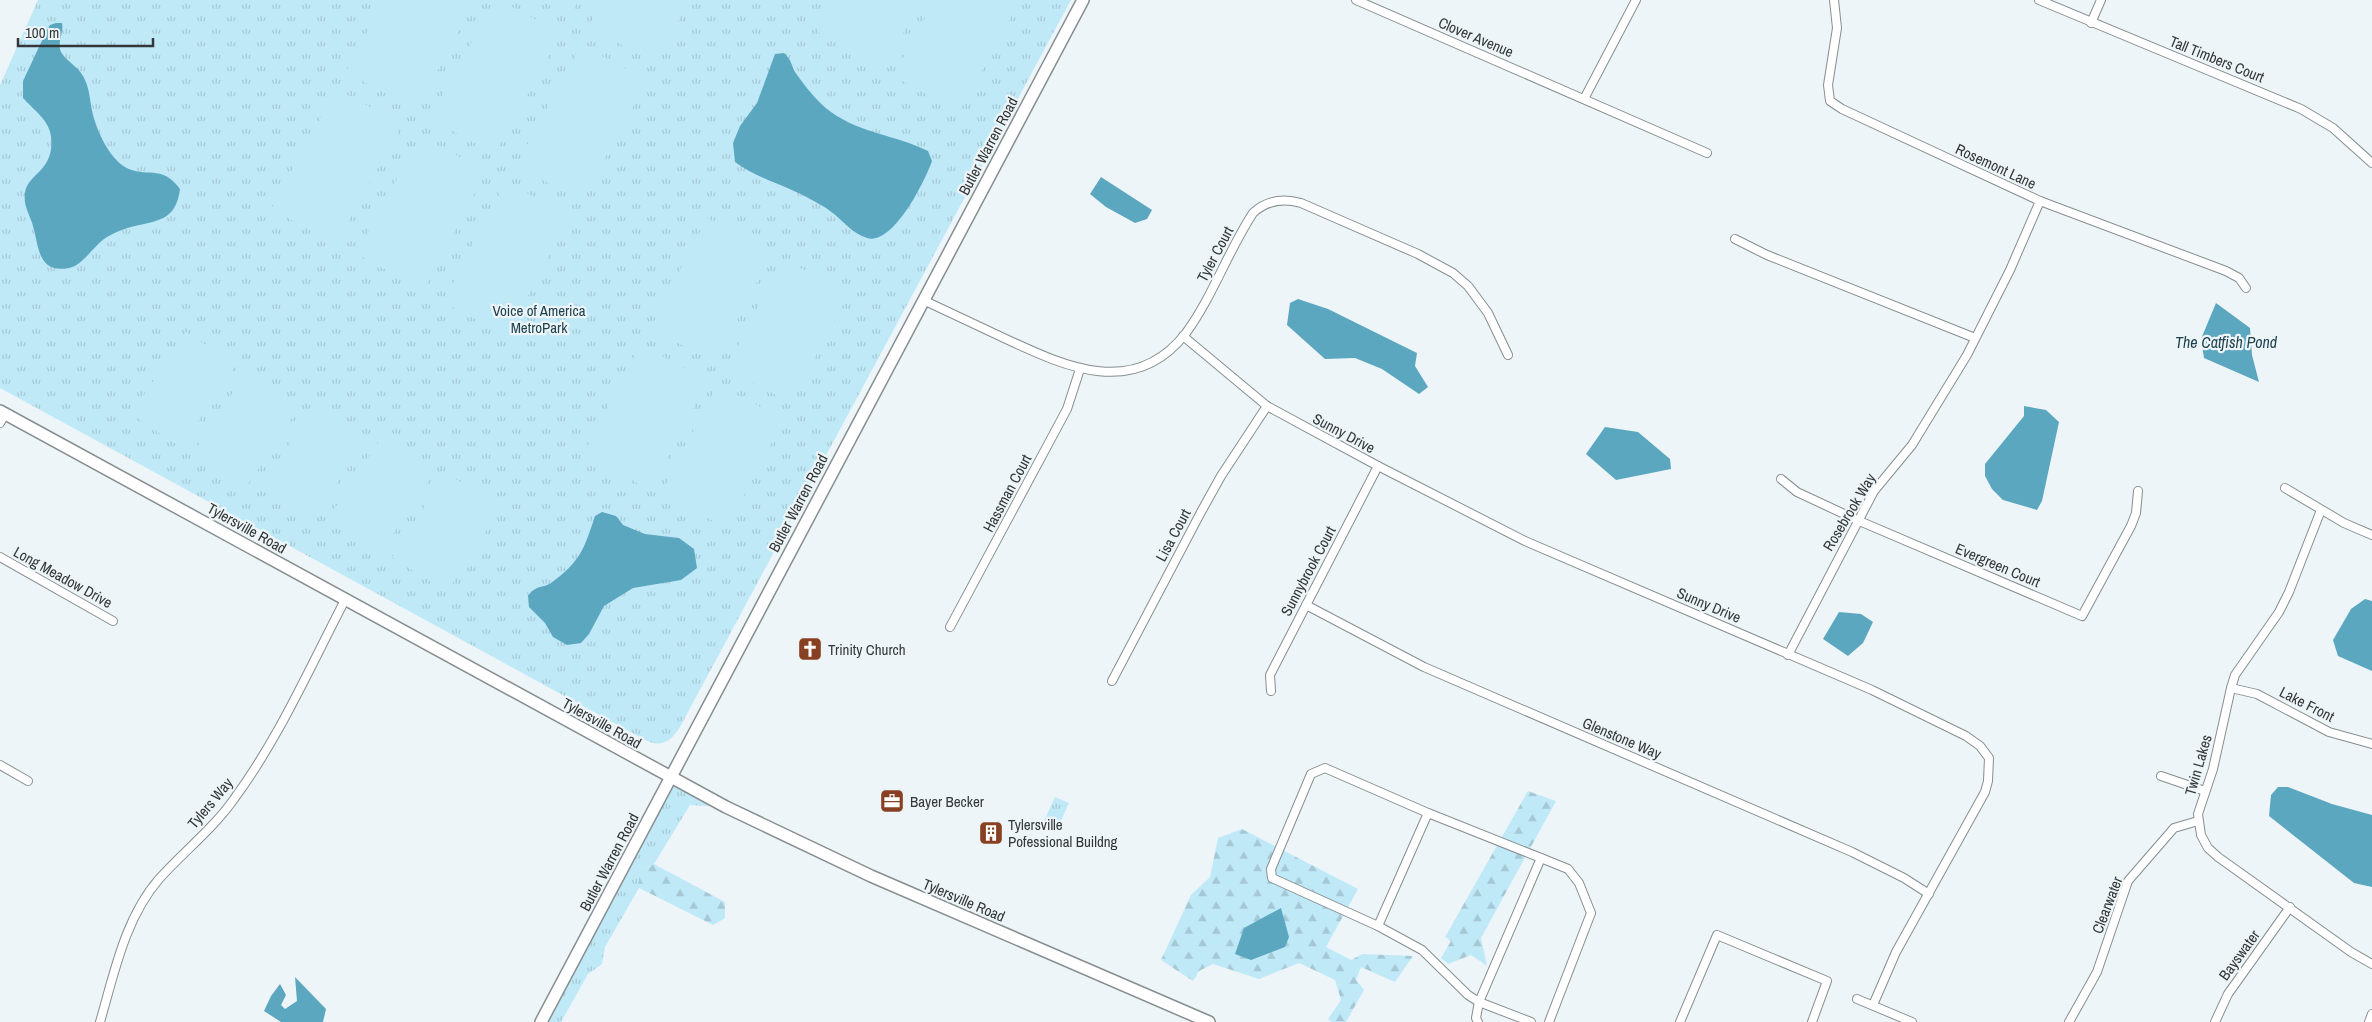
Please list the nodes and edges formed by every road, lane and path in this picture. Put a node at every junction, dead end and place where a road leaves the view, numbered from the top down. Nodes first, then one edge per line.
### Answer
1 (1083, 0) edge
2 (1356, 0) edge
3 (1636, 0) edge
4 (1834, 0) edge
5 (2039, 0) edge
6 (2101, 0) edge
7 (2091, 23) junction
8 (1584, 99) junction
9 (1707, 153) dead end
10 (2372, 163) edge
11 (2040, 201) junction
12 (1735, 239) dead end
13 (2246, 288) dead end
14 (923, 300) junction
15 (1183, 336) junction
16 (1975, 338) junction
17 (1508, 355) dead end
18 (1080, 369) junction
19 (1268, 406) junction
20 (2, 416) edge
21 (1378, 466) junction
22 (1781, 478) dead end
23 (2285, 488) dead end
24 (2138, 491) dead end
25 (2321, 510) junction
26 (1857, 520) junction
27 (2372, 535) edge
28 (0, 558) edge
29 (345, 600) junction
30 (1306, 605) junction
31 (113, 621) dead end
32 (950, 627) dead end
33 (1788, 654) junction
34 (1112, 681) dead end
35 (2231, 688) junction
36 (1271, 691) dead end
37 (2372, 744) edge
38 (0, 765) edge
39 (2161, 776) dead end
40 (671, 778) junction
41 (28, 781) dead end
42 (2205, 791) junction
43 (1428, 813) junction
44 (2198, 821) junction
45 (1541, 858) junction
46 (1928, 894) junction
47 (2290, 907) junction
48 (1378, 926) junction
49 (2370, 961) edge
50 (1857, 999) dead end
51 (1479, 1002) junction
52 (1873, 1005) junction
53 (2372, 1014) edge
54 (100, 1022) edge
55 (541, 1022) edge
56 (1208, 1022) edge
57 (1478, 1022) edge
58 (1531, 1022) edge
59 (1549, 1022) edge
60 (1680, 1022) edge
61 (1812, 1022) edge
62 (1912, 1022) edge
63 (2069, 1022) edge
64 (2215, 1022) edge
65 (2369, 1022) edge

1 - 14 main road, Butler Warren Road
2 - 8 street, Clover Avenue
3 - 8 street
4 - 11 street, Rosemont Lane
5 - 7 street, Tall Timbers Court
6 - 7 street
7 - 10 street, Tall Timbers Court
8 - 9 street, Clover Avenue
11 - 13 street, Rosemont Lane
11 - 16 street, Rosebrook Way
12 - 16 street
14 - 18 street, Tyler Court
14 - 40 main road, Butler Warren Road
15 - 17 street, Tyler Court
15 - 18 street, Tyler Court
15 - 19 street, Sunny Drive
16 - 26 street, Rosebrook Way
18 - 32 street, Hassman Court
19 - 21 street, Sunny Drive
19 - 34 street, Lisa Court
20 - 29 main road, Tylersville Road
21 - 30 street, Sunnybrook Court
21 - 33 street, Sunny Drive
22 - 26 street, Evergreen Court
23 - 25 street
24 - 26 street, Evergreen Court
25 - 27 street
25 - 35 street, Twin Lakes
26 - 33 street, Rosebrook Way
28 - 31 street, Long Meadow Drive
29 - 40 main road, Tylersville Road
29 - 54 street, Tylers Way
30 - 36 street, Sunnybrook Court
30 - 46 street, Glenstone Way
33 - 46 street, Sunny Drive
35 - 37 street, Lake Front
35 - 42 street, Twin Lakes
38 - 41 street
39 - 42 street
40 - 55 main road, Butler Warren Road
40 - 56 main road, Tylersville Road
42 - 44 street, Twin Lakes
43 - 45 street
43 - 48 street
43 - 48 street
44 - 47 street
44 - 63 street, Clearwater
45 - 51 street
45 - 59 street
46 - 52 street, Sunny Drive
47 - 49 street
47 - 64 street, Bayswater
48 - 51 street
50 - 52 street
51 - 57 street
51 - 58 street
52 - 62 street
53 - 65 street
60 - 61 street

